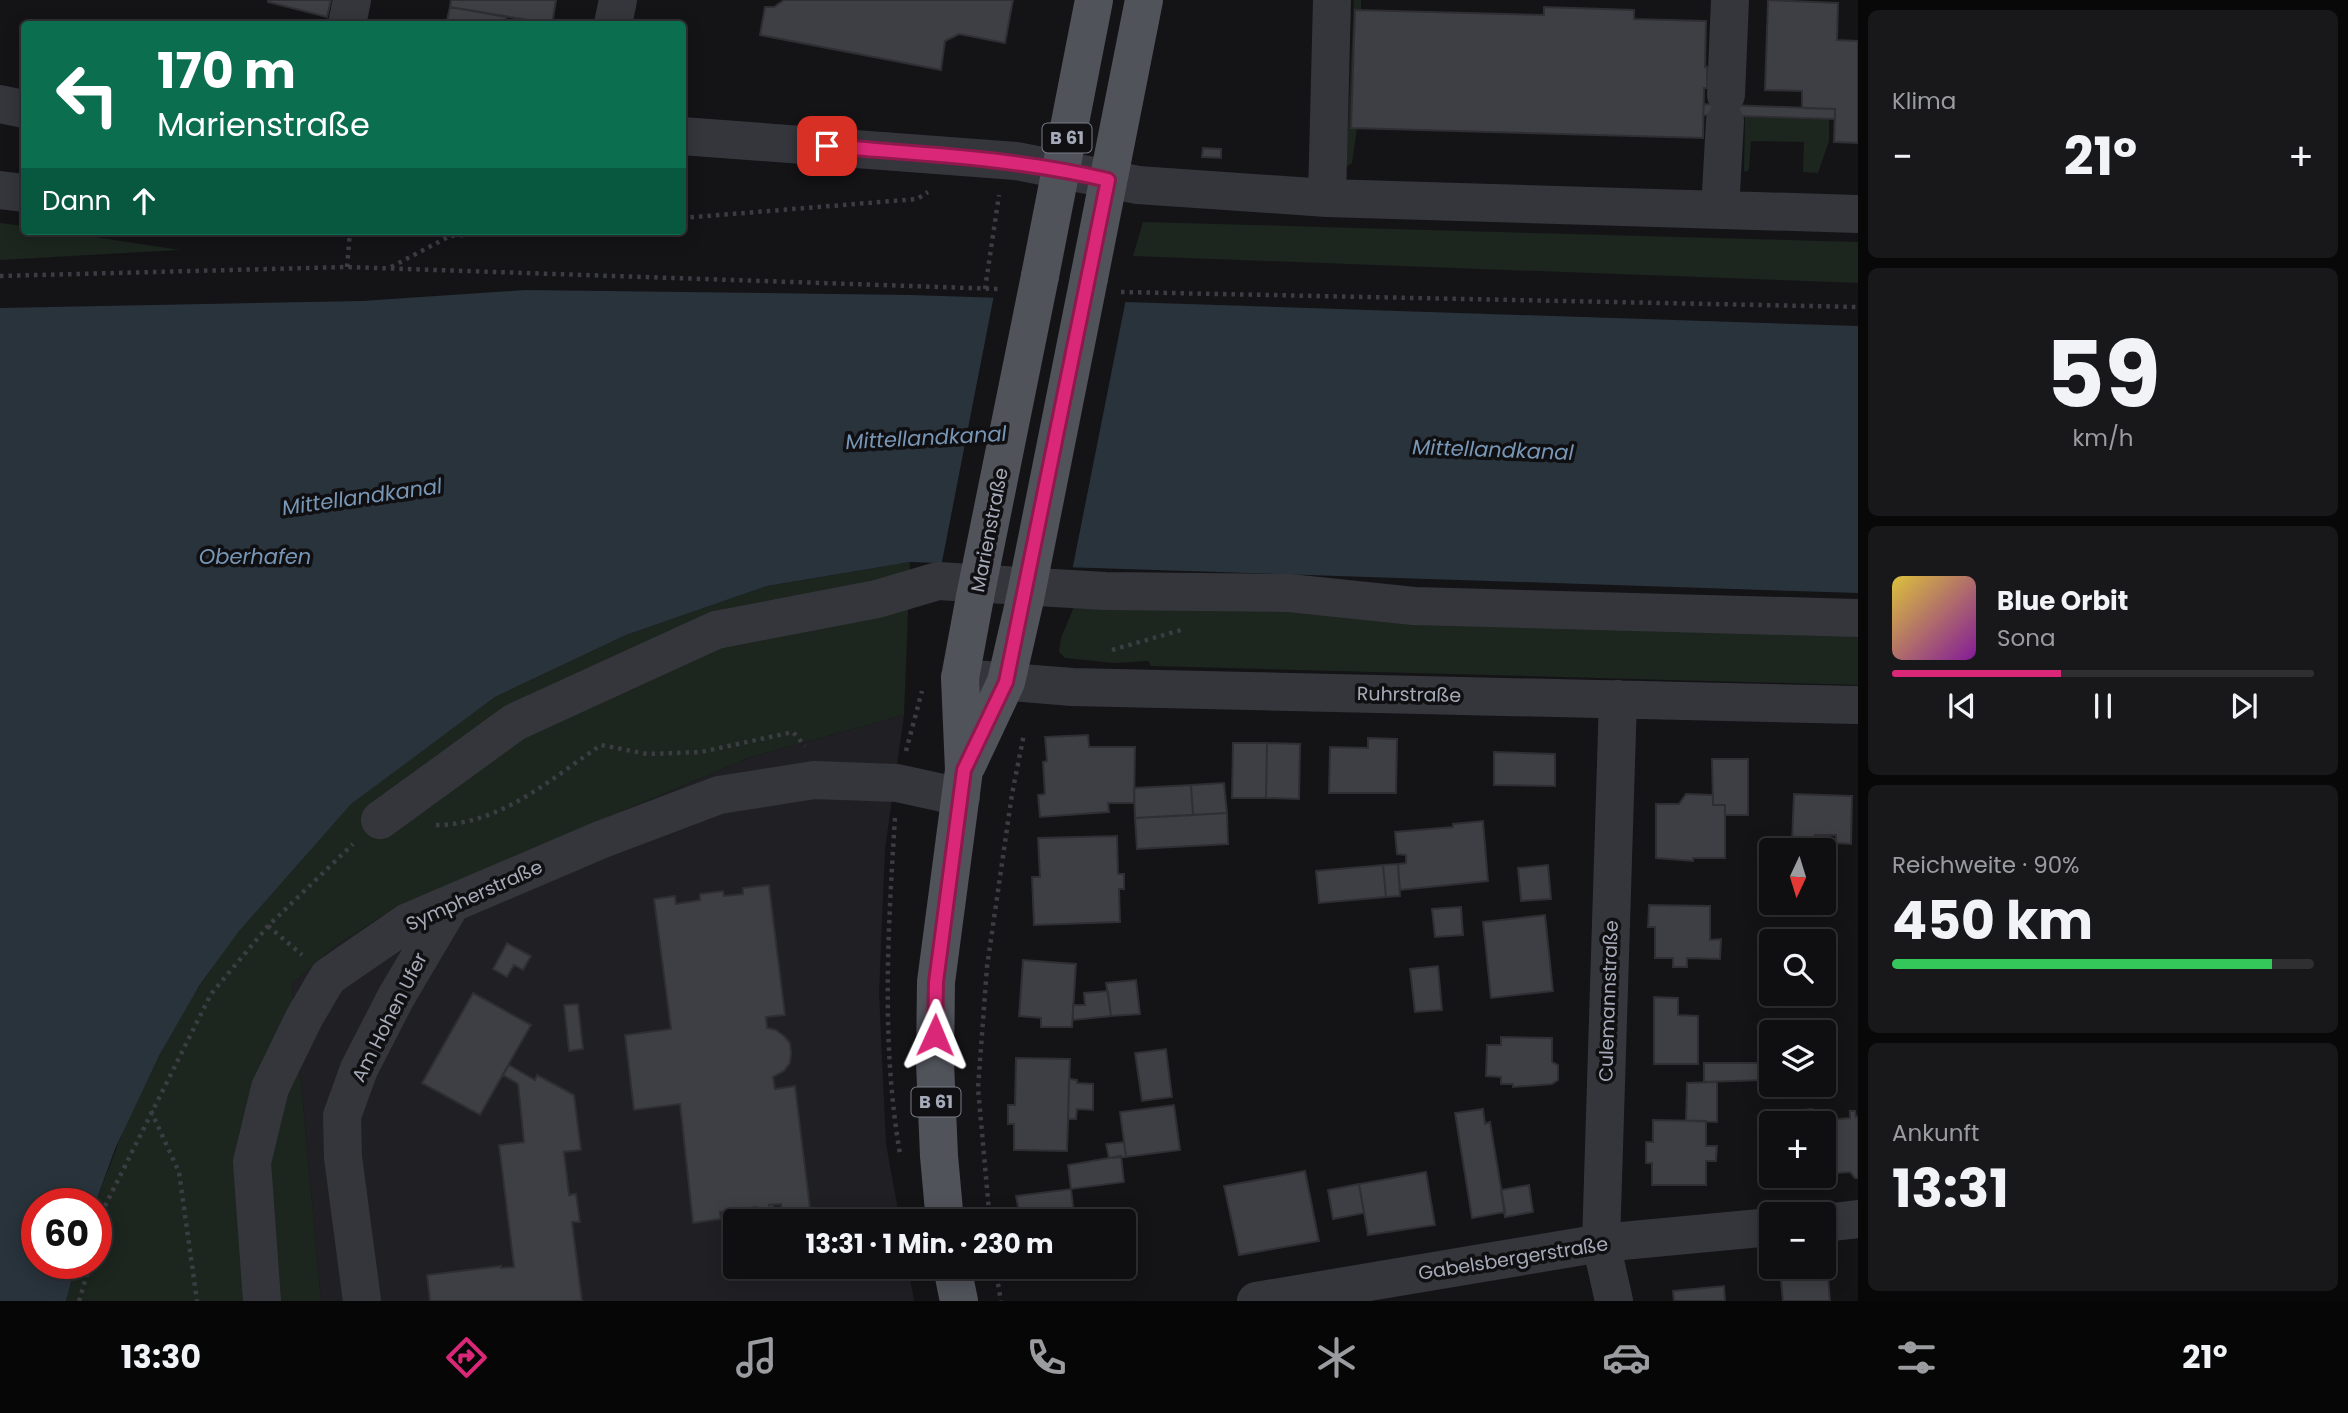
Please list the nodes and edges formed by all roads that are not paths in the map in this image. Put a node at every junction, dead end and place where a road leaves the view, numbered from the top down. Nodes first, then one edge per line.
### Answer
1 (352, 0) edge
2 (618, 0) edge
3 (1094, 0) edge
4 (1144, 0) edge
5 (1332, 0) edge
6 (1730, 0) edge
7 (348, 21) edge
8 (614, 21) edge
9 (0, 104) edge
10 (21, 108) edge
11 (686, 136) edge
12 (1061, 169) junction
13 (1108, 180) junction
14 (0, 190) edge
15 (21, 192) edge
16 (1327, 198) junction
17 (1720, 210) junction
18 (1858, 214) edge
19 (1858, 618) edge
20 (960, 678) junction
21 (1019, 683) junction
22 (1618, 699) junction
23 (1858, 705) edge
24 (963, 784) junction
25 (380, 820) road end
26 (451, 904) junction
27 (944, 1209) edge
28 (1858, 1219) edge
29 (1836, 1222) edge
30 (1759, 1228) edge
31 (1601, 1243) junction
32 (955, 1279) edge
33 (262, 1301) edge
34 (362, 1301) edge
35 (959, 1301) edge
36 (1256, 1301) edge
37 (1614, 1301) edge

1 - 7 street
2 - 8 street
3 - 12 main road, Marienstraße / B 61
4 - 13 main road, Marienstraße / B 61
5 - 16 street
6 - 17 street
9 - 10 street
11 - 12 street
12 - 13 street
12 - 20 main road, Marienstraße / B 61, bridge
13 - 16 street
13 - 21 main road, Marienstraße / B 61, bridge
14 - 15 street
16 - 17 street
17 - 18 street
19 - 25 street
20 - 21 street, Ruhrstraße
20 - 24 main road, Marienstraße / B 61
21 - 22 street, Ruhrstraße
21 - 24 main road, Marienstraße / B 61
22 - 23 street, Ruhrstraße
22 - 31 street, Culemannstraße
24 - 26 street, Sympherstraße
24 - 27 main road, Marienstraße / B 61
26 - 33 street, Sympherstraße
26 - 34 street, Am Hohen Ufer
28 - 29 street
30 - 31 street, Gabelsbergerstraße
31 - 36 street, Gabelsbergerstraße
31 - 37 street, Culemannstraße
32 - 35 main road

